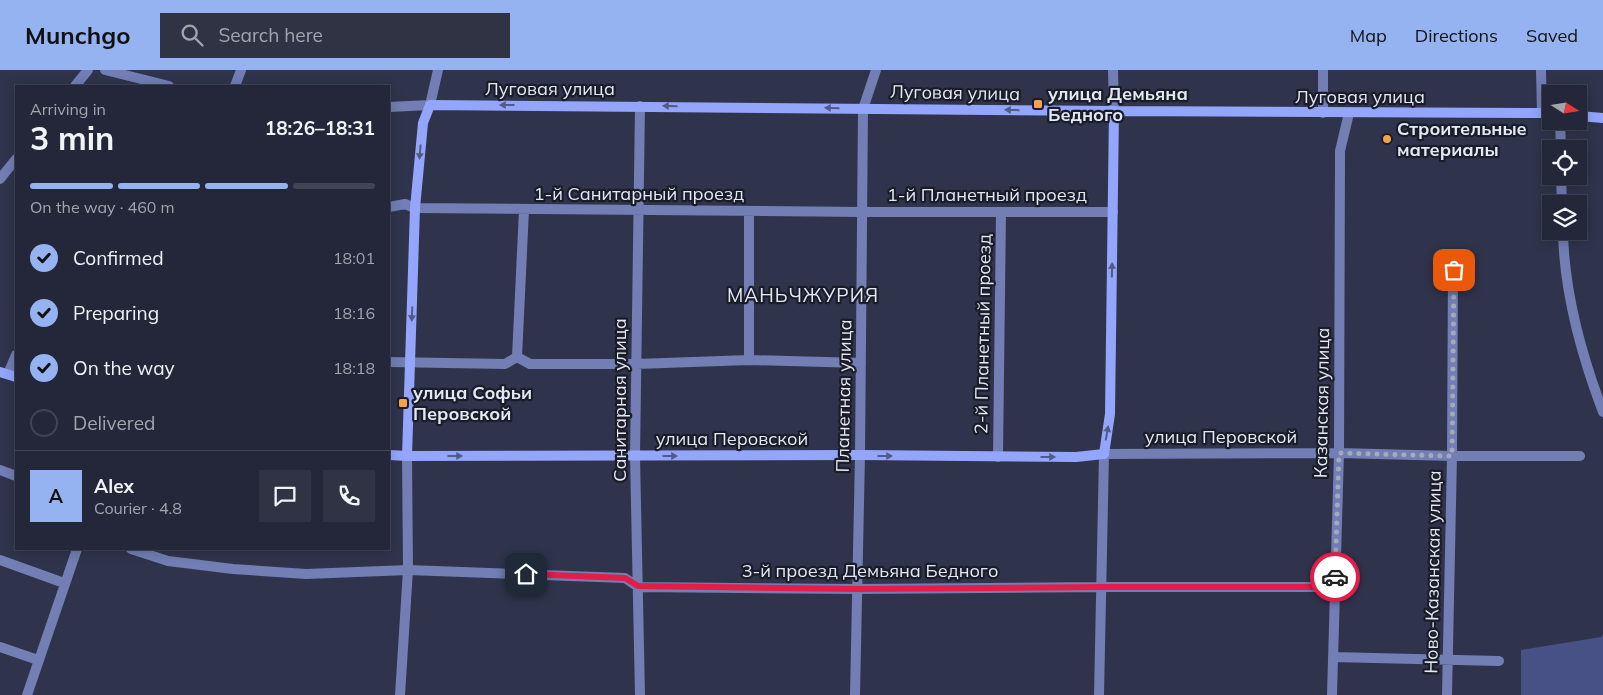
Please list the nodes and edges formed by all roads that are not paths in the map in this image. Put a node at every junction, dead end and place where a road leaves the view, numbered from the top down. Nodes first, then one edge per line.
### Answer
1 (88, 70) edge
2 (104, 70) edge
3 (242, 70) edge
4 (438, 70) edge
5 (876, 70) edge
6 (1113, 70) edge
7 (1323, 70) edge
8 (1541, 70) edge
9 (127, 82) edge
10 (76, 85) edge
11 (158, 85) edge
12 (235, 85) edge
13 (1543, 85) edge
14 (430, 105) junction
15 (640, 106) junction
16 (390, 107) edge
17 (862, 109) junction
18 (1114, 112) junction
19 (1323, 113) junction
20 (1349, 113) junction
21 (1542, 113) edge
22 (1588, 117) edge
23 (1603, 118) edge
24 (15, 160) edge
25 (0, 179) edge
26 (390, 206) edge
27 (415, 208) junction
28 (524, 210) junction
29 (639, 210) junction
30 (749, 211) junction
31 (862, 212) junction
32 (1001, 212) junction
33 (1113, 212) junction
34 (1563, 240) edge
35 (1454, 270) dead end
36 (15, 357) edge
37 (517, 357) junction
38 (749, 360) junction
39 (390, 362) edge
40 (410, 363) junction
41 (861, 363) junction
42 (636, 364) junction
43 (8, 374) edge
44 (1603, 412) edge
45 (1339, 453) junction
46 (1104, 454) junction
47 (390, 455) edge
48 (860, 455) junction
49 (407, 456) junction
50 (635, 456) junction
51 (998, 456) junction
52 (1452, 456) junction
53 (1580, 456) dead end
54 (0, 470) edge
55 (15, 476) edge
56 (77, 550) edge
57 (134, 550) edge
58 (0, 560) edge
59 (408, 570) junction
60 (64, 583) junction
61 (638, 586) junction
62 (1101, 587) junction
63 (1335, 587) junction
64 (857, 589) junction
65 (0, 647) edge
66 (1333, 657) junction
67 (1448, 659) junction
68 (38, 660) junction
69 (1499, 660) dead end
70 (26, 695) edge
71 (400, 695) edge
72 (640, 695) edge
73 (854, 695) edge
74 (1100, 695) edge
75 (1332, 695) edge
76 (1447, 695) edge

1 - 10 street
2 - 9 street
3 - 12 street
4 - 14 street
5 - 17 street, Планетная улица
6 - 18 street
7 - 19 street
8 - 13 street
9 - 11 street
15 -> 14 main road, Луговая улица
14 - 16 street, Луговая улица
14 -> 27 main road
17 -> 15 main road, Луговая улица
15 - 29 street, Санитарная улица
18 -> 17 main road, Луговая улица
17 - 31 street, Планетная улица
18 - 19 main road, Луговая улица
18 - 33 main road
19 - 20 main road, Луговая улица
20 - 21 main road, Луговая улица
20 - 45 street, Казанская улица
22 - 23 main road
24 - 25 street
26 - 27 street, 1-й Санитарный проезд
27 - 28 street, 1-й Санитарный проезд
27 -> 40 main road
28 - 29 street, 1-й Санитарный проезд
28 - 37 street
29 - 30 street, 1-й Санитарный проезд
29 - 42 street, Санитарная улица
30 - 31 street, 1-й Санитарный проезд
30 - 38 street
31 - 32 street, 1-й Планетный проезд
31 - 41 street, Планетная улица
32 - 33 street, 1-й Планетный проезд
32 - 51 street, 2-й Планетный проезд
46 -> 33 main road
34 - 44 street
35 - 52 street, Ново-Казанская улица
36 - 43 street
37 - 40 street
37 - 42 street
38 - 41 street
38 - 42 street
39 - 40 street
40 - 49 main road
41 - 48 street, Планетная улица
42 - 50 street, Санитарная улица
45 - 46 street, улица Перовской
45 - 52 street, улица Перовской
45 - 63 street, Казанская улица
51 -> 46 main road, улица Перовской
46 - 62 street
47 - 49 main road, улица Перовской
50 -> 48 main road, улица Перовской
48 -> 51 main road, улица Перовской
48 - 64 street, Планетная улица
49 -> 50 main road, улица Перовской
49 - 59 street
50 - 61 street, Санитарная улица
52 - 53 street, улица Перовской
52 - 67 street, Ново-Казанская улица
54 - 55 street
56 - 60 street
57 - 59 street, 3-й проезд Демьяна Бедного
58 - 60 street
59 - 61 street, 3-й проезд Демьяна Бедного
59 - 71 street
60 - 68 street
61 - 64 street, 3-й проезд Демьяна Бедного
61 - 72 street, Санитарная улица
62 - 63 street, 3-й проезд Демьяна Бедного
62 - 64 street, 3-й проезд Демьяна Бедного
62 - 74 street
63 - 66 street, Казанская улица
64 - 73 street, Планетная улица
65 - 68 street
66 - 67 street
66 - 75 street, Казанская улица
67 - 69 street
67 - 76 street, Ново-Казанская улица
68 - 70 street

